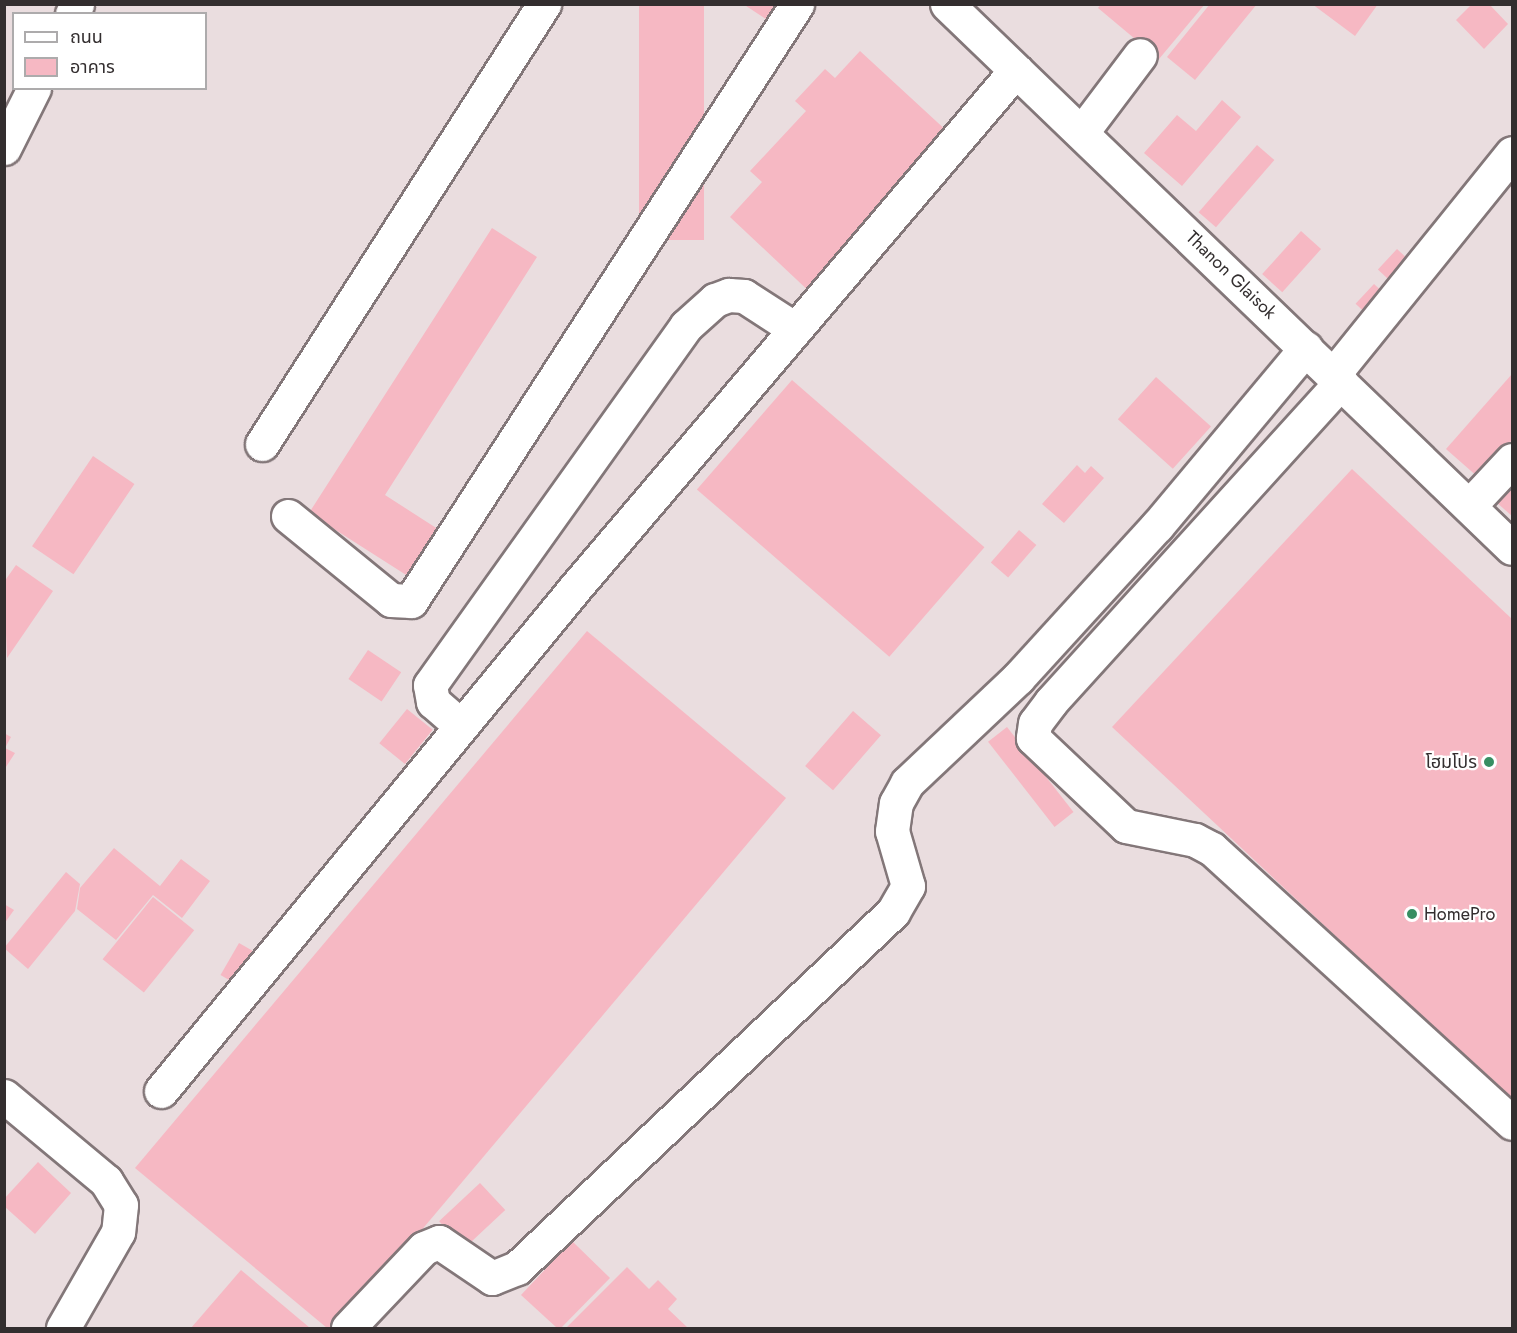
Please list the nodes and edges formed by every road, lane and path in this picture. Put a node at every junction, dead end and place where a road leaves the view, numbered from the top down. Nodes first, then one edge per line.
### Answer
1 (544, 4) edge
2 (797, 4) edge
3 (947, 4) edge
4 (1140, 55) dead end
5 (1016, 70) junction
6 (33, 90) edge
7 (1082, 132) junction
8 (4, 148) edge
9 (1512, 153) edge
10 (795, 329) junction
11 (1306, 348) junction
12 (1337, 378) junction
13 (262, 444) dead end
14 (1512, 460) edge
15 (1469, 506) junction
16 (288, 516) dead end
17 (1512, 548) edge
18 (461, 726) junction
19 (161, 1090) dead end
20 (4, 1096) edge
21 (1512, 1123) edge
22 (63, 1329) edge
23 (348, 1329) edge

1 - 13 street
2 - 16 street
3 - 5 street, Thanon Glaisok
4 - 7 street
5 - 7 street, Thanon Glaisok
5 - 10 street
6 - 8 street
7 - 11 street, Thanon Glaisok
9 - 12 street
10 - 18 street
10 - 18 street
11 - 12 street, Thanon Glaisok
11 - 23 street
12 - 15 street, Thanon Glaisok
12 - 21 street
14 - 15 street
15 - 17 street, Thanon Glaisok
18 - 19 street
20 - 22 street

